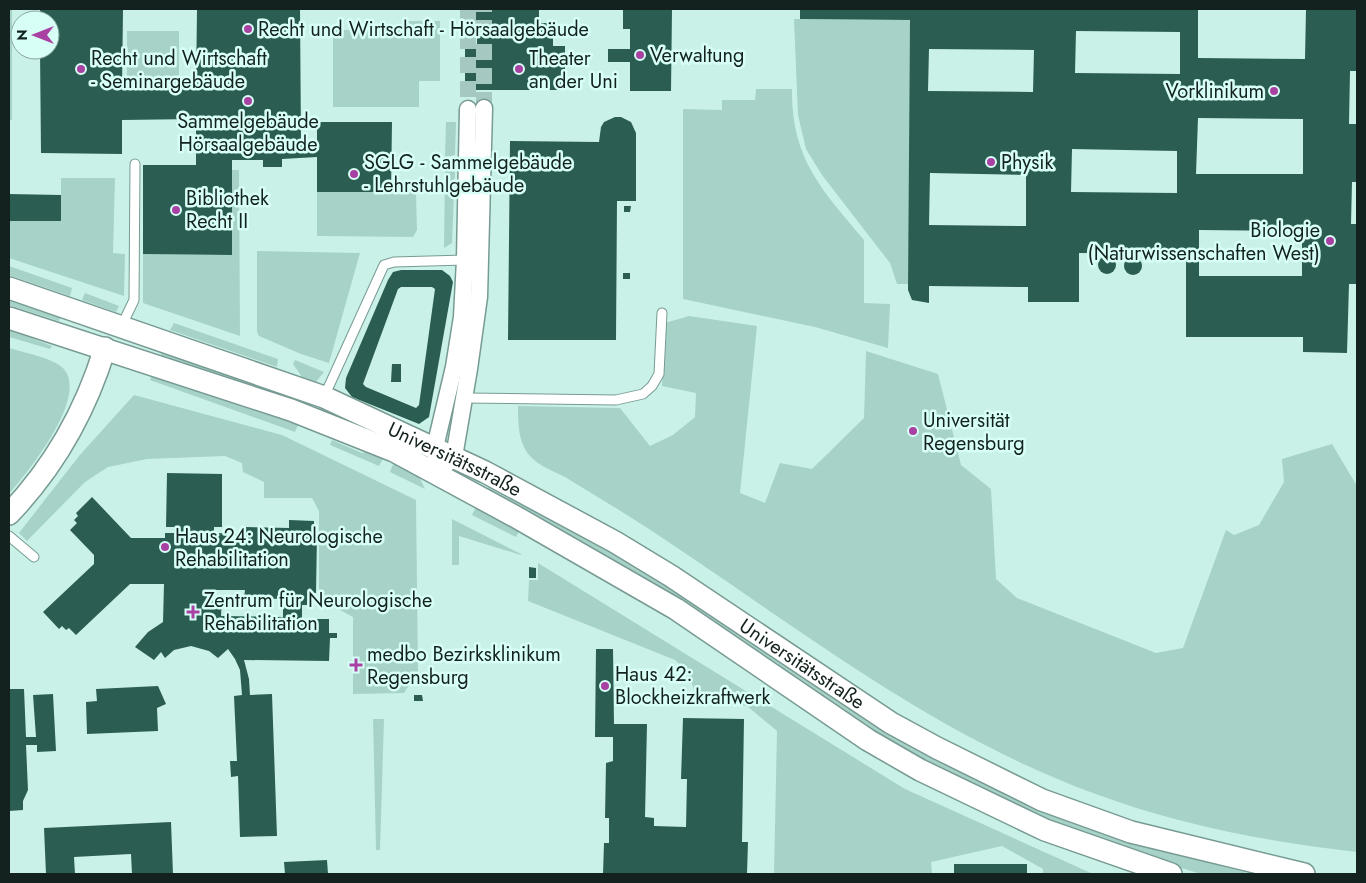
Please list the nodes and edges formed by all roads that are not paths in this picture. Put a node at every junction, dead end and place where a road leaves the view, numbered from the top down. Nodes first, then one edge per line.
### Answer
1 (476, 108) tunnel mouth
2 (134, 164) dead end
3 (473, 260) junction
4 (9, 288) edge
5 (662, 313) dead end
6 (9, 318) edge
7 (122, 325) junction
8 (105, 348) junction
9 (324, 397) junction
10 (465, 398) junction
11 (291, 410) junction
12 (444, 453) junction
13 (438, 473) junction
14 (9, 514) edge
15 (9, 536) edge
16 (34, 557) dead end
17 (1171, 874) edge
18 (1304, 874) edge

1 - 3 street
2 - 7 lane
3 - 9 lane
3 - 10 street
3 - 12 street
4 - 7 street, Universitätsstraße
5 - 10 lane
6 - 8 street, Universitätsstraße
7 - 8 street
7 - 9 street, Universitätsstraße
8 - 11 street, Universitätsstraße
8 - 14 street
9 - 11 street, Universitätsstraße
9 - 12 street, Universitätsstraße
10 - 12 street
11 - 13 street, Universitätsstraße
12 - 13 street
12 - 18 street, Universitätsstraße
13 - 17 street, Universitätsstraße
15 - 16 lane

